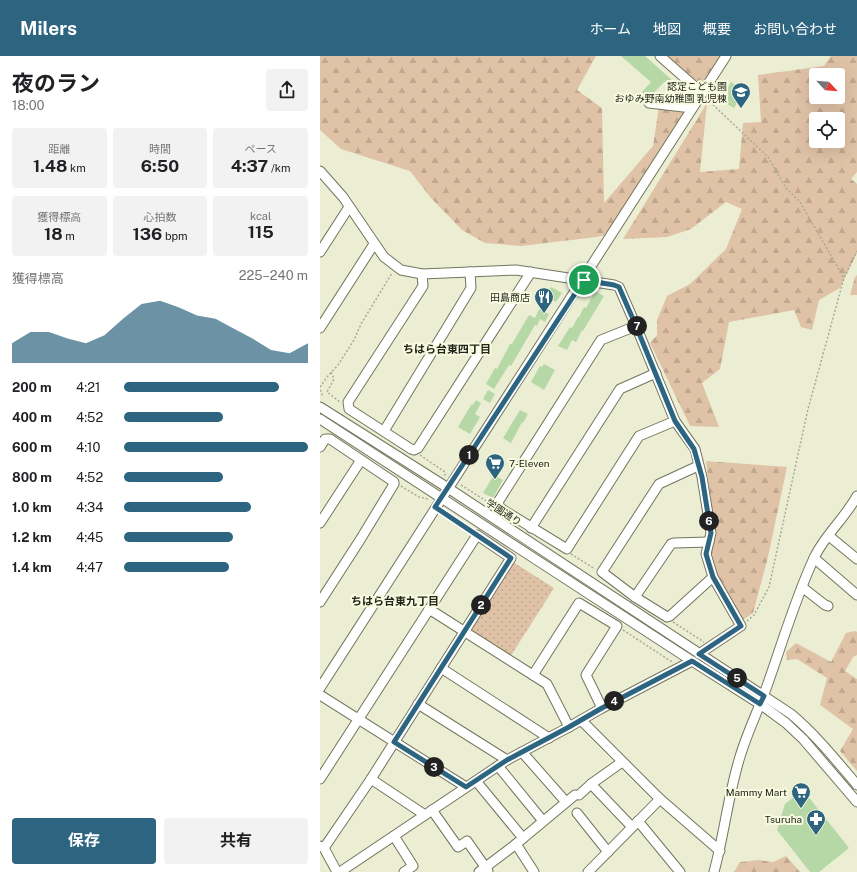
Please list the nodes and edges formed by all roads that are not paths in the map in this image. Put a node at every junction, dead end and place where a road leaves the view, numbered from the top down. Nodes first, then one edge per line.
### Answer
1 (660, 56) edge
2 (726, 56) edge
3 (702, 93) junction
4 (649, 103) dead end
5 (692, 108) junction
6 (320, 172) edge
7 (349, 207) junction
8 (374, 244) junction
9 (320, 252) edge
10 (470, 272) junction
11 (531, 272) junction
12 (422, 274) junction
13 (584, 280) junction
14 (636, 326) junction
15 (320, 328) edge
16 (656, 373) junction
17 (320, 407) edge
18 (320, 419) edge
19 (675, 421) junction
20 (384, 431) junction
21 (320, 447) edge
22 (361, 460) junction
23 (698, 466) junction
24 (448, 488) junction
25 (857, 488) edge
26 (857, 493) edge
27 (857, 496) edge
28 (441, 499) junction
29 (320, 523) edge
30 (531, 528) junction
31 (829, 536) junction
32 (709, 542) junction
33 (814, 558) junction
34 (857, 559) edge
35 (713, 577) junction
36 (802, 587) junction
37 (857, 594) edge
38 (635, 597) junction
39 (320, 602) edge
40 (828, 606) dead end
41 (429, 609) junction
42 (465, 632) junction
43 (699, 654) junction
44 (692, 661) junction
45 (441, 668) junction
46 (533, 675) junction
47 (320, 688) edge
48 (320, 694) edge
49 (762, 700) junction
50 (418, 704) junction
51 (602, 708) junction
52 (359, 719) junction
53 (581, 720) junction
54 (569, 727) junction
55 (549, 738) junction
56 (394, 742) junction
57 (522, 752) junction
58 (507, 760) junction
59 (622, 762) junction
60 (498, 766) junction
61 (320, 779) edge
62 (371, 779) junction
63 (476, 781) junction
64 (591, 784) junction
65 (857, 785) edge
66 (466, 787) junction
67 (660, 800) junction
68 (566, 802) junction
69 (857, 802) edge
70 (428, 812) junction
71 (577, 813) dead end
72 (543, 821) junction
73 (635, 824) junction
74 (394, 836) junction
75 (520, 841) junction
76 (322, 847) edge
77 (720, 851) junction
78 (608, 852) junction
79 (484, 870) edge
80 (337, 872) edge
81 (340, 872) edge
82 (404, 872) edge
83 (534, 872) edge
84 (588, 872) edge
85 (680, 872) edge
86 (714, 872) edge

1 - 3 street
2 - 3 street
3 - 5 street
4 - 5 street
5 - 13 street
6 - 7 street
7 - 8 street
7 - 9 street
8 - 12 street
8 - 15 street
10 - 11 street
10 - 12 street
10 - 20 street
11 - 13 street
11 - 20 street
12 - 20 street
13 - 14 street
13 - 24 street
14 - 16 street
14 - 30 street
16 - 19 street
16 - 30 street
17 - 24 street, 学園通り
18 - 28 street
19 - 23 street
19 - 30 street
21 - 22 street
22 - 29 street
22 - 39 street
23 - 32 street
23 - 38 street
24 - 28 street
24 - 43 street, 学園通り
25 - 26 street
27 - 31 street
28 - 44 street
28 - 47 street
31 - 33 street
31 - 34 street
32 - 35 street
32 - 38 street
33 - 36 street
33 - 37 street
35 - 38 street
35 - 43 street
36 - 40 street
36 - 49 street
41 - 42 street
41 - 42 street
41 - 52 street
42 - 45 street
42 - 46 street
43 - 49 street, 学園通り
44 - 49 street
44 - 51 street
45 - 50 street
45 - 55 street
46 - 51 street
46 - 54 street
48 - 52 street
49 - 65 street
49 - 69 street
49 - 77 street
50 - 56 street
50 - 58 street
51 - 53 street
52 - 56 street
52 - 61 street
53 - 54 street
53 - 59 street
54 - 55 street
55 - 57 street
56 - 62 street
56 - 66 street
57 - 58 street
57 - 68 street
58 - 60 street
59 - 64 street
59 - 67 street
60 - 63 street
60 - 72 street
62 - 70 street
62 - 76 street
63 - 66 street
63 - 75 street
64 - 68 street
64 - 73 street
66 - 70 street
67 - 73 street
67 - 77 street
68 - 72 street
70 - 74 street
70 - 79 street
71 - 78 street
72 - 75 street
73 - 78 street
73 - 85 street
74 - 81 street
74 - 82 street
75 - 79 street
75 - 83 street
76 - 80 street
77 - 86 street
78 - 84 street

